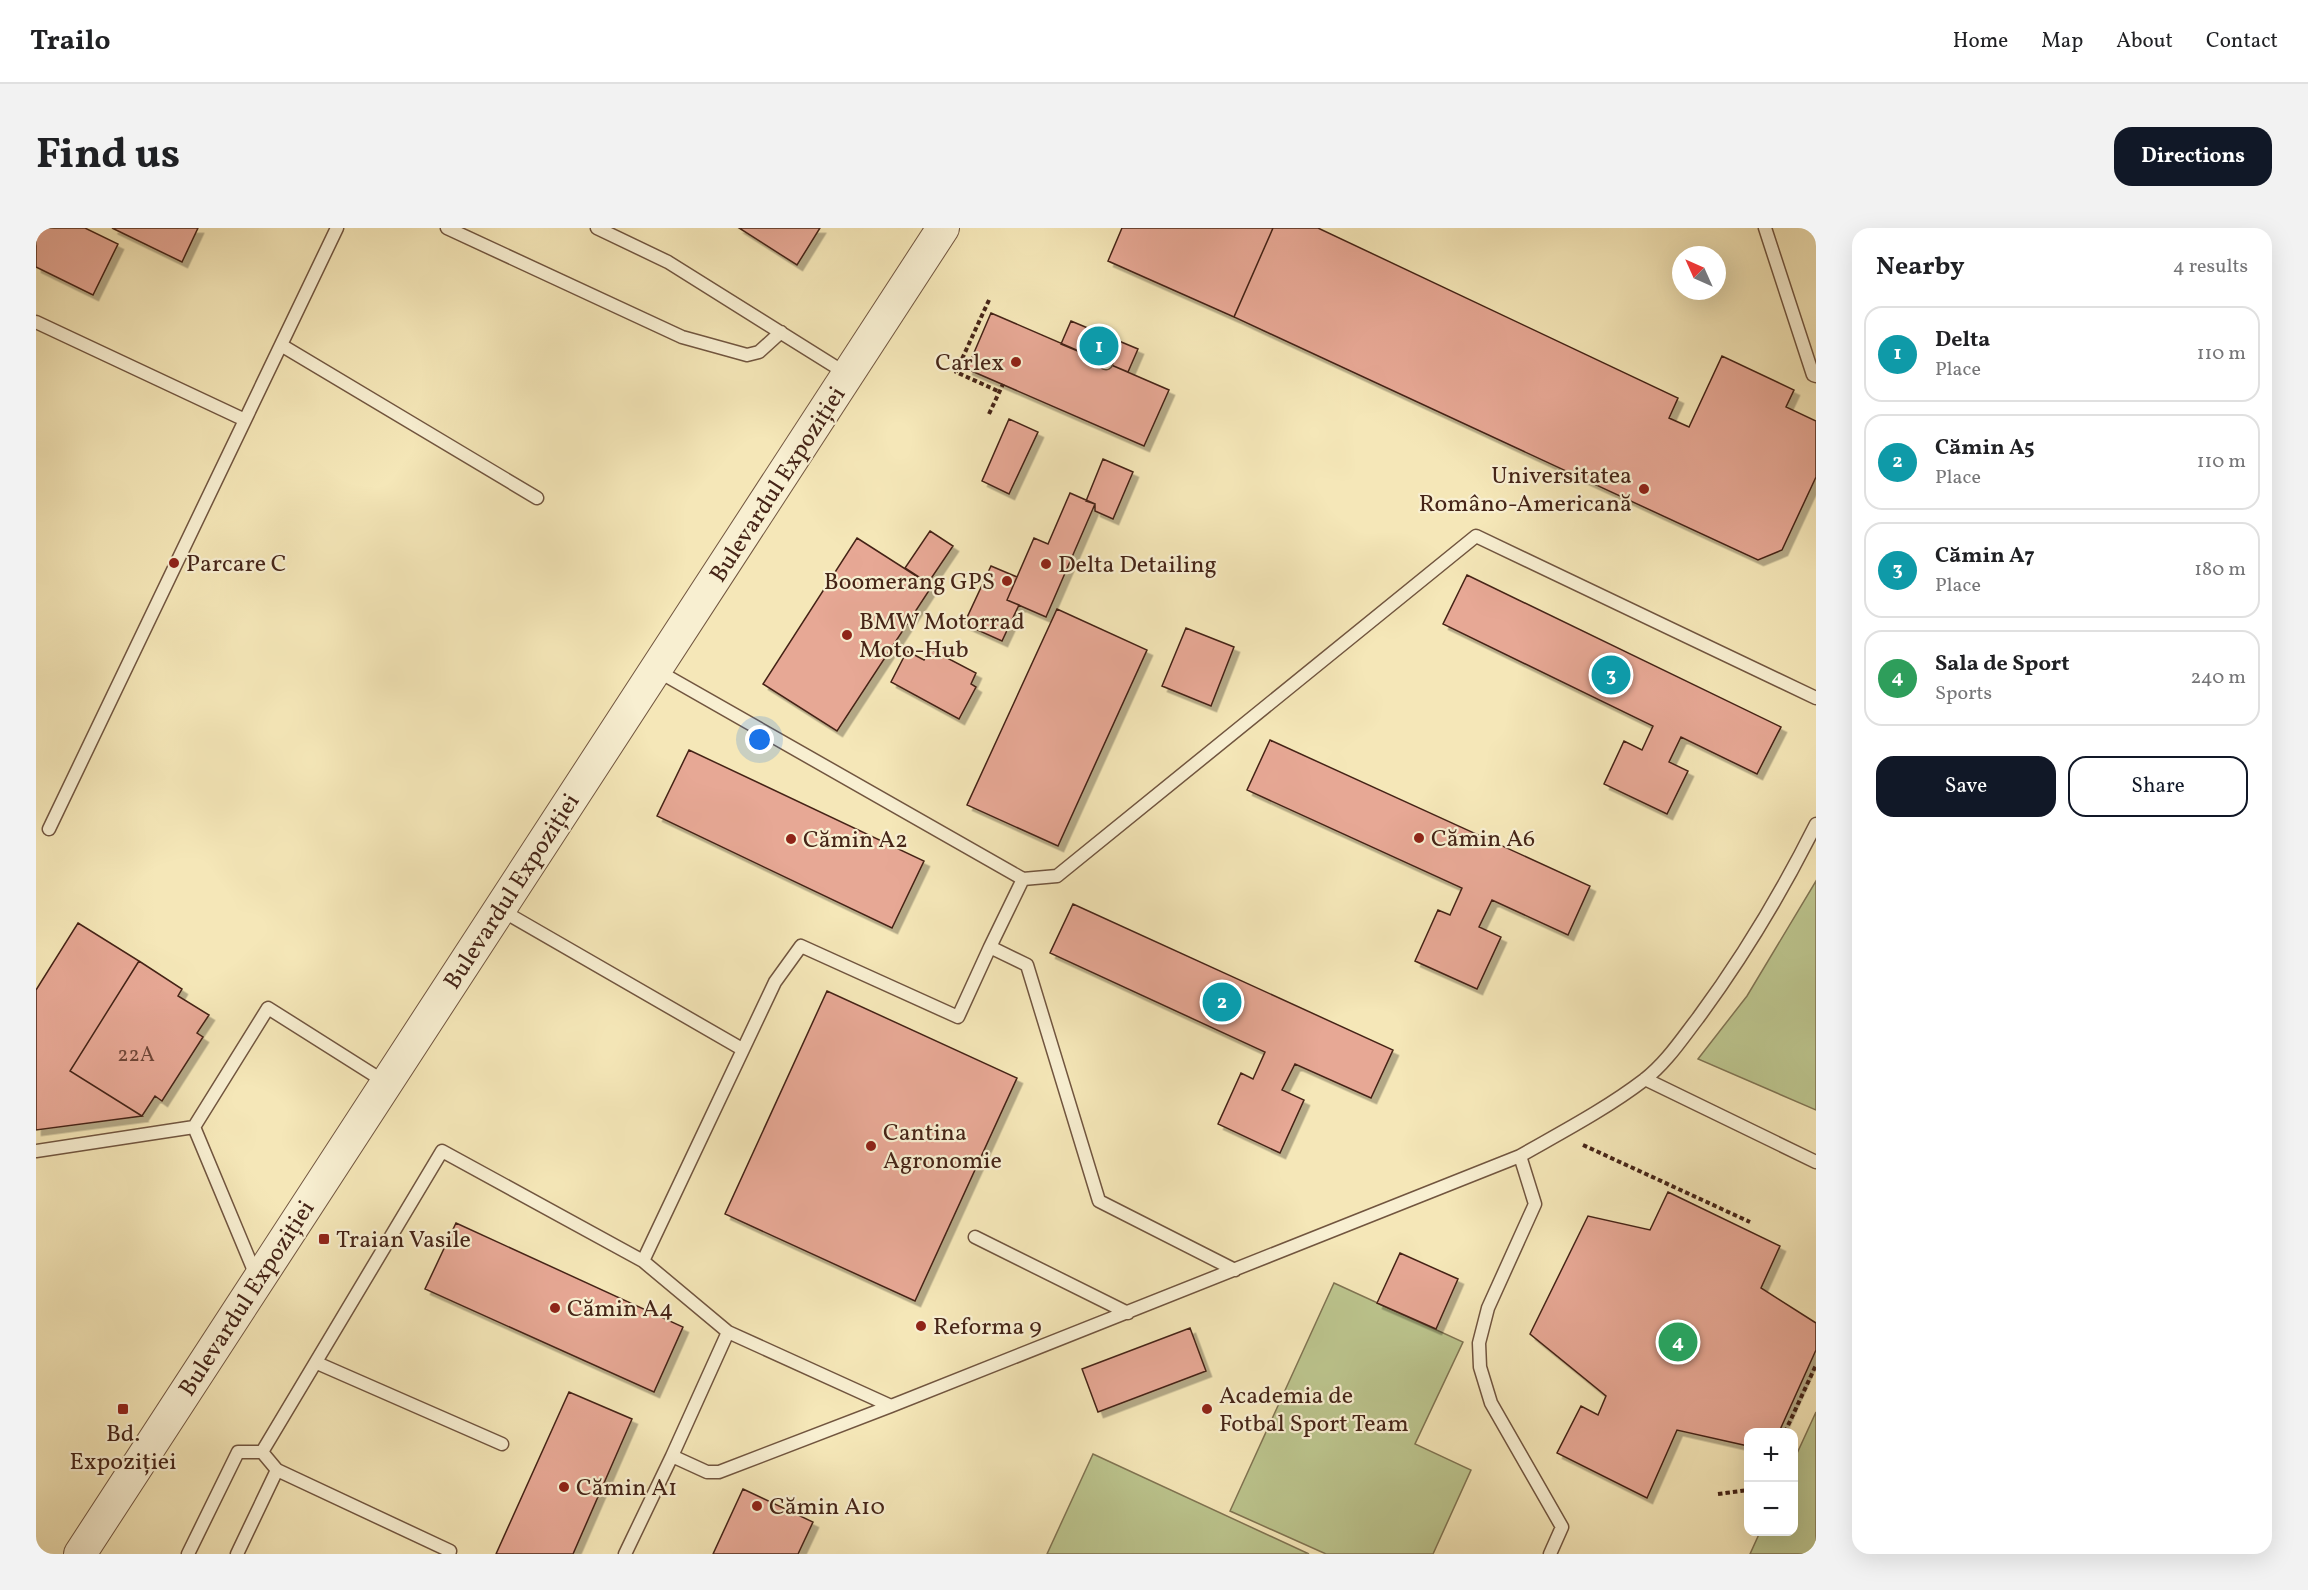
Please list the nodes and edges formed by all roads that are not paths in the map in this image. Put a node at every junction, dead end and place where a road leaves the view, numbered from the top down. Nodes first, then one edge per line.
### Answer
1 (337, 228) edge
2 (447, 228) edge
3 (597, 228) edge
4 (943, 228) edge
5 (1765, 228) edge
6 (36, 322) edge
7 (781, 332) junction
8 (281, 345) junction
9 (848, 375) junction
10 (1816, 376) edge
11 (245, 420) junction
12 (537, 498) dead end
13 (655, 670) junction
14 (1816, 698) edge
15 (1816, 824) edge
16 (48, 829) dead end
17 (1023, 879) junction
18 (500, 909) junction
19 (990, 947) junction
20 (742, 1048) junction
21 (1645, 1079) junction
22 (386, 1083) junction
23 (194, 1127) junction
24 (36, 1150) edge
25 (1520, 1156) junction
26 (1816, 1162) edge
27 (975, 1237) dead end
28 (643, 1261) junction
29 (1235, 1270) junction
30 (258, 1280) junction
31 (1128, 1313) junction
32 (728, 1332) junction
33 (316, 1362) junction
34 (891, 1406) junction
35 (502, 1444) dead end
36 (262, 1452) junction
37 (672, 1456) junction
38 (277, 1470) junction
39 (80, 1554) edge
40 (188, 1554) edge
41 (237, 1554) edge
42 (449, 1554) edge
43 (625, 1554) edge
44 (1550, 1554) edge

1 - 8 lane
2 - 7 lane
3 - 7 lane
4 - 9 street, Bulevardul Expoziției
5 - 10 lane
6 - 11 lane
7 - 9 lane
8 - 11 lane
8 - 12 lane
9 - 13 street, Bulevardul Expoziției
11 - 16 lane
13 - 17 lane
13 - 18 street, Bulevardul Expoziției
14 - 17 lane
15 - 21 lane
17 - 19 lane
18 - 20 lane
18 - 22 street, Bulevardul Expoziției
19 - 20 lane
19 - 29 lane
20 - 28 lane
21 - 25 lane
21 - 26 lane
22 - 23 lane
22 - 30 street, Bulevardul Expoziției
23 - 24 lane
23 - 30 lane
25 - 29 lane
25 - 44 lane
27 - 31 lane
28 - 32 lane
28 - 33 lane
29 - 31 lane
30 - 39 street, Bulevardul Expoziției
31 - 34 lane
32 - 34 lane
32 - 37 lane
33 - 35 lane
33 - 36 lane
34 - 37 lane
36 - 38 lane
36 - 40 lane
37 - 43 lane
38 - 41 lane
38 - 42 lane

